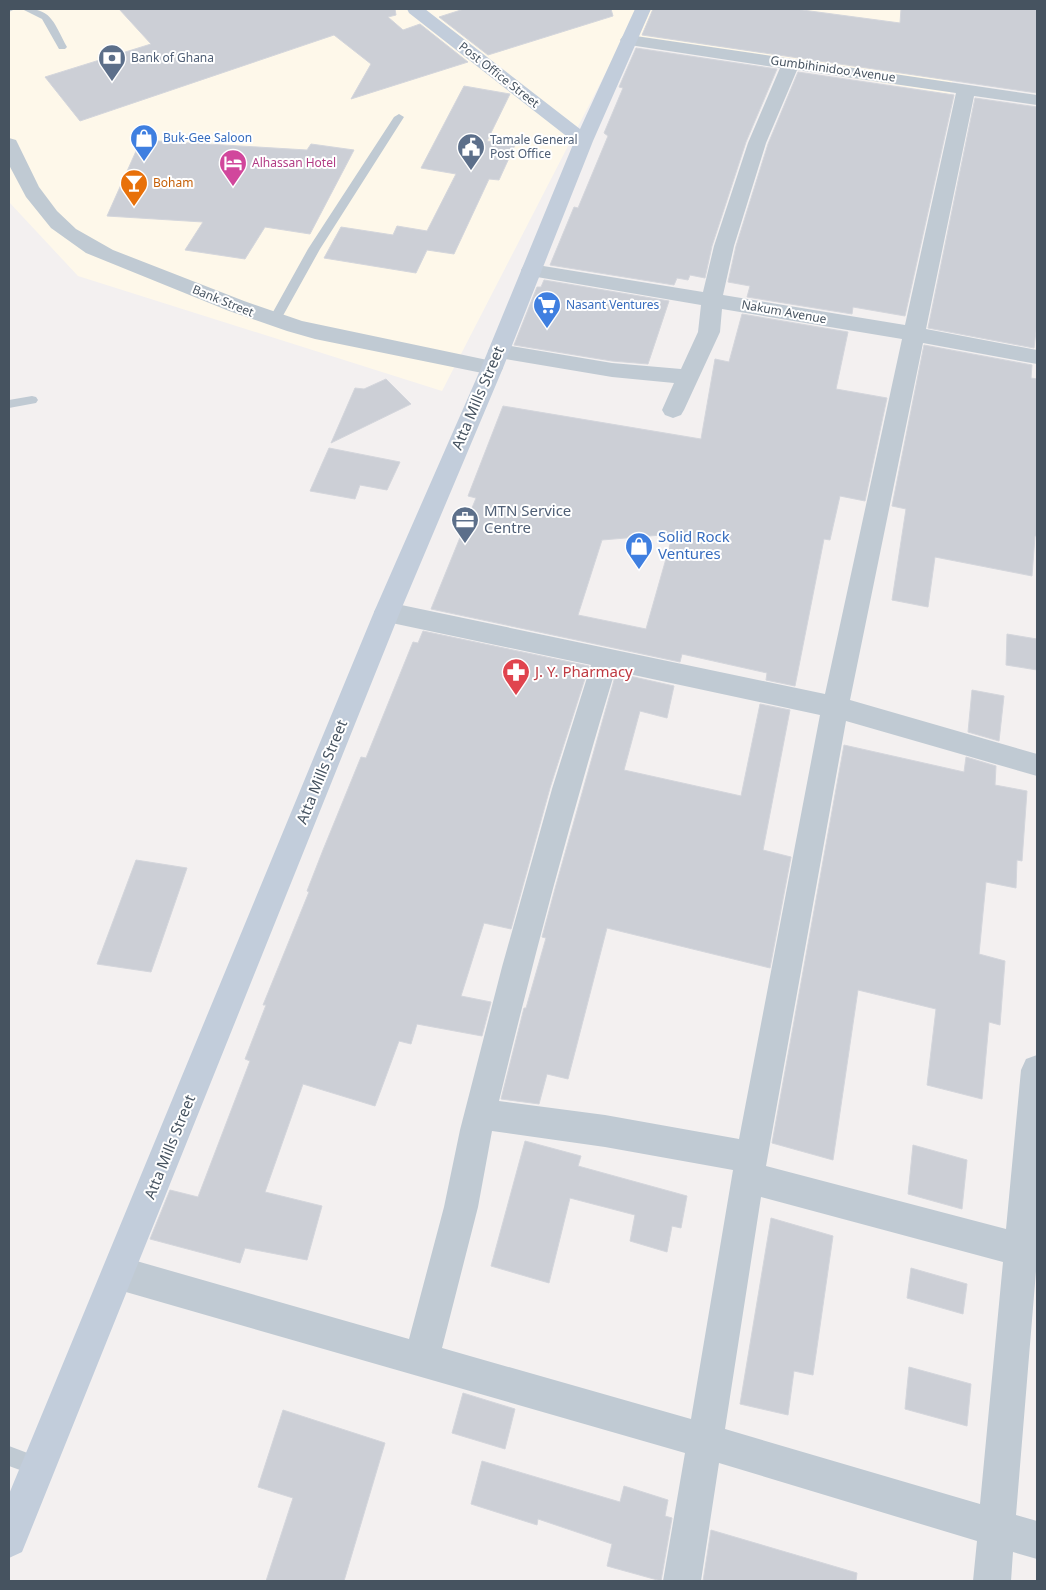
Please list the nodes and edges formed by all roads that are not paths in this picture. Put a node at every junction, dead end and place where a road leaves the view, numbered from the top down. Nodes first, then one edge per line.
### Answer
1 (27, 9) edge
2 (415, 9) edge
3 (643, 9) edge
4 (629, 40) junction
5 (62, 47) dead end
6 (791, 63) junction
7 (966, 89) junction
8 (1037, 100) edge
9 (399, 117) dead end
10 (584, 141) junction
11 (9, 144) edge
12 (530, 270) junction
13 (712, 300) junction
14 (274, 321) junction
15 (915, 334) junction
16 (1037, 357) edge
17 (495, 359) junction
18 (688, 377) junction
19 (32, 400) dead end
20 (9, 404) edge
21 (673, 410) dead end
22 (387, 612) junction
23 (606, 658) junction
24 (835, 707) junction
25 (1037, 765) edge
26 (1037, 1070) edge
27 (480, 1114) junction
28 (750, 1167) junction
29 (1027, 1240) edge
30 (119, 1273) junction
31 (421, 1360) junction
32 (706, 1441) junction
33 (9, 1456) edge
34 (39, 1467) junction
35 (996, 1528) junction
36 (9, 1539) edge
37 (1037, 1540) edge
38 (682, 1581) edge
39 (992, 1581) edge

1 - 5 lane
2 - 10 street, Post Office Street
3 - 4 street, Atta Mills Street
4 - 6 street, Gumbihinidoo Avenue
4 - 10 street, Atta Mills Street
6 - 7 street, Gumbihinidoo Avenue
6 - 13 street
7 - 8 street, Gumbihinidoo Avenue
7 - 15 street
9 - 14 lane
10 - 12 street, Atta Mills Street
11 - 14 street, Bank Street
12 - 13 street, Nakum Avenue
12 - 17 street, Atta Mills Street
13 - 15 street, Nakum Avenue
13 - 18 street
14 - 17 street, Bank Street
15 - 16 street, Nakum Avenue
15 - 24 street
17 - 18 street, Bank Street
17 - 22 street, Atta Mills Street
18 - 21 street
19 - 20 lane
22 - 23 street
22 - 30 street, Atta Mills Street
23 - 24 street
23 - 27 street
24 - 25 street
24 - 28 street
26 - 29 street
27 - 28 street
27 - 31 street
28 - 29 street
28 - 32 street
29 - 35 street
30 - 31 street
30 - 34 street, Atta Mills Street
31 - 32 street
32 - 35 street
32 - 38 street
33 - 34 lane
34 - 36 street, Atta Mills Street
35 - 37 street
35 - 39 street

